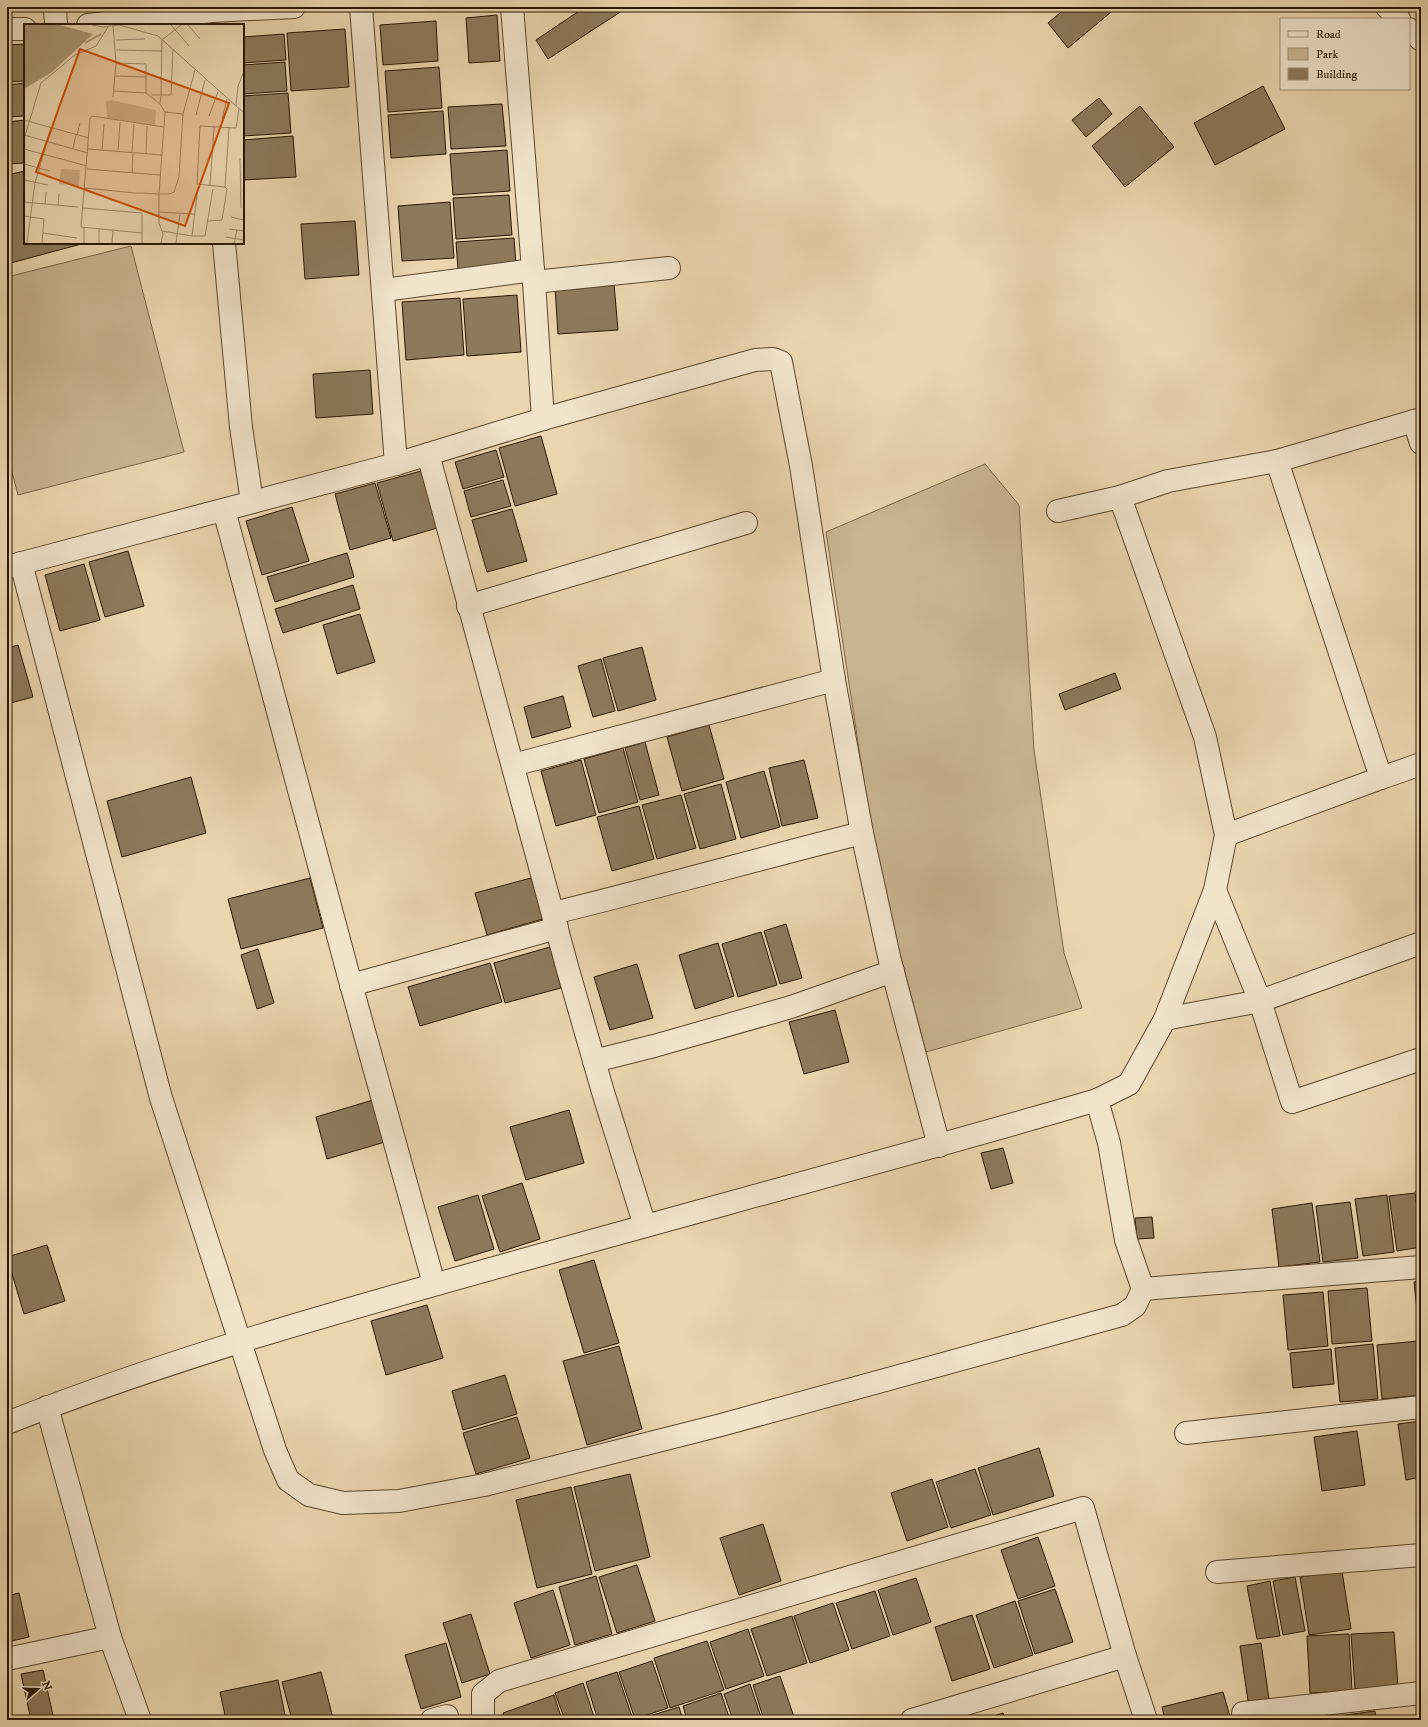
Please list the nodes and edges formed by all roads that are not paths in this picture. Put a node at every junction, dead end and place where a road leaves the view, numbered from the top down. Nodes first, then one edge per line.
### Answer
1 (55, 7) edge
2 (294, 7) edge
3 (362, 7) edge
4 (512, 7) edge
5 (1388, 7) edge
6 (212, 14) edge
7 (1399, 18) edge
8 (56, 24) edge
9 (99, 24) edge
10 (7, 29) edge
11 (24, 29) edge
12 (1410, 29) edge
13 (1421, 40) edge
14 (224, 244) edge
15 (668, 268) dead end
16 (534, 276) junction
17 (384, 290) junction
18 (543, 419) junction
19 (1417, 420) edge
20 (1421, 443) edge
21 (428, 454) junction
22 (1277, 461) junction
23 (396, 464) junction
24 (1120, 496) junction
25 (252, 502) junction
26 (224, 510) junction
27 (1058, 511) dead end
28 (746, 523) dead end
29 (14, 565) edge
30 (468, 606) junction
31 (834, 680) junction
32 (1421, 764) edge
33 (513, 765) junction
34 (1381, 778) junction
35 (862, 833) junction
36 (1226, 835) junction
37 (1216, 890) junction
38 (555, 920) junction
39 (1421, 943) edge
40 (893, 971) junction
41 (351, 985) junction
42 (1260, 1001) junction
43 (1165, 1019) junction
44 (1421, 1059) edge
45 (594, 1061) junction
46 (1097, 1100) junction
47 (939, 1146) junction
48 (645, 1226) junction
49 (1421, 1267) edge
50 (434, 1284) junction
51 (1143, 1289) junction
52 (240, 1341) junction
53 (47, 1407) junction
54 (1421, 1408) edge
55 (7, 1423) edge
56 (1186, 1433) dead end
57 (1421, 1555) edge
58 (1218, 1572) dead end
59 (110, 1637) junction
60 (1125, 1656) junction
61 (7, 1659) edge
62 (1421, 1693) edge
63 (1243, 1713) dead end
64 (140, 1720) edge
65 (483, 1720) edge
66 (912, 1720) edge
67 (1146, 1720) edge

1 - 8 street
2 - 6 street
3 - 17 street
4 - 16 street
5 - 7 street
6 - 9 street
10 - 11 street
12 - 13 street
14 - 25 street
15 - 16 street
16 - 17 street
16 - 18 street
17 - 23 street
18 - 21 street
18 - 31 street
19 - 20 street
19 - 22 street
21 - 23 street
21 - 30 street
22 - 24 street
22 - 34 street
23 - 25 street
24 - 27 street
24 - 36 street
25 - 26 street
26 - 29 street
26 - 41 street
28 - 30 street
29 - 52 street
30 - 33 street
31 - 33 street
31 - 35 street
32 - 34 street
33 - 38 street
34 - 36 street
35 - 38 street
35 - 40 street
36 - 37 street
37 - 42 street
37 - 43 street
38 - 41 street
38 - 45 street
39 - 42 street
40 - 45 street
40 - 47 street
41 - 50 street
42 - 43 street
42 - 44 street
43 - 46 street
45 - 48 street
46 - 47 street
46 - 51 street
47 - 48 street
48 - 50 street
49 - 51 street
50 - 52 street
51 - 52 street
52 - 53 street
53 - 55 street
53 - 59 street
54 - 56 street
57 - 58 street
59 - 61 street
59 - 64 street
60 - 65 street
60 - 66 street
60 - 67 street
62 - 63 street

